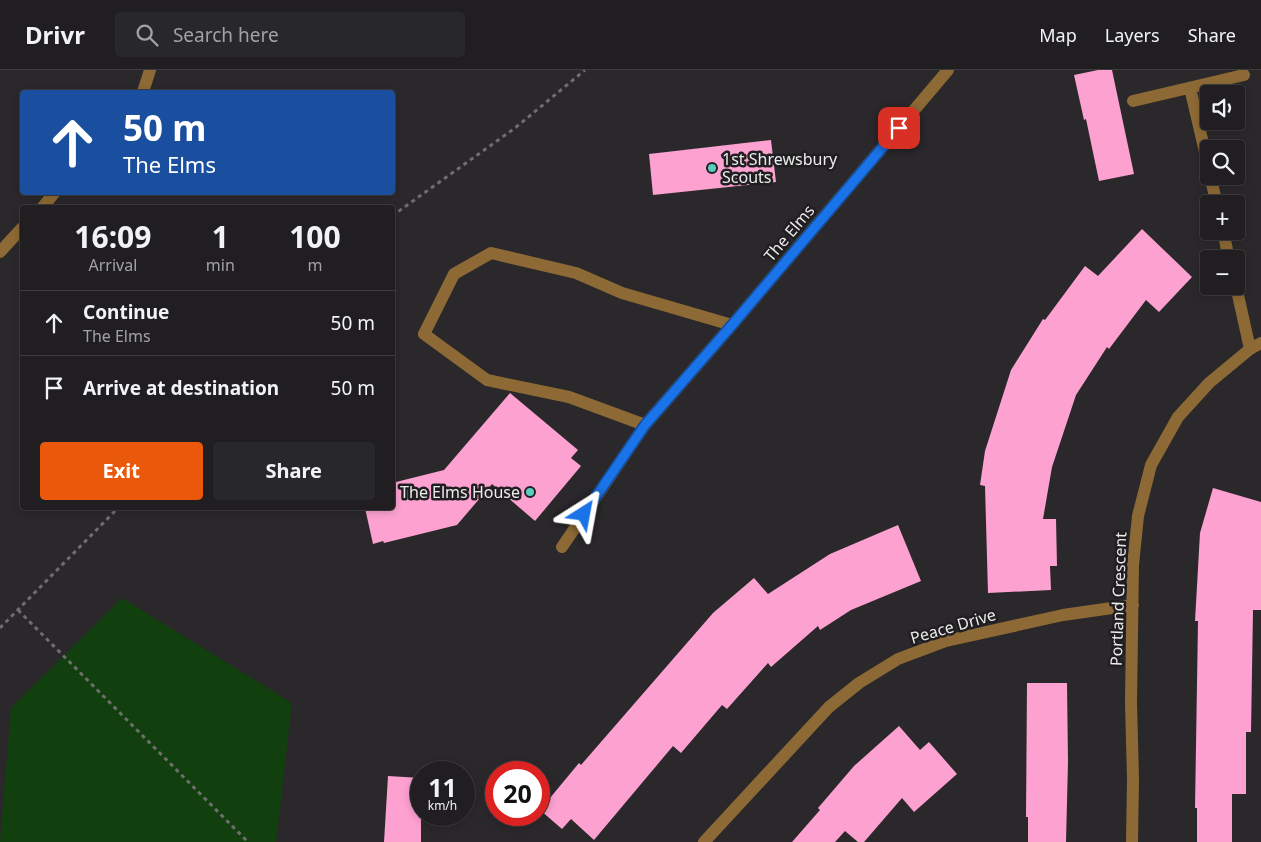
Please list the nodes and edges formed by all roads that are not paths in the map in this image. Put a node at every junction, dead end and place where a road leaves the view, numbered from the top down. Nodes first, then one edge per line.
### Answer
1 (150, 70) edge
2 (948, 70) edge
3 (1244, 76) dead end
4 (1190, 88) junction
5 (144, 90) edge
6 (1133, 101) dead end
7 (1202, 140) edge
8 (53, 195) edge
9 (45, 205) edge
10 (20, 230) edge
11 (0, 252) edge
12 (1239, 295) edge
13 (732, 325) junction
14 (1256, 346) edge
15 (645, 425) junction
16 (562, 547) dead end
17 (1133, 605) junction
18 (704, 842) edge
19 (1132, 842) edge

1 - 5 street
2 - 13 street, The Elms
3 - 4 street
4 - 6 street
4 - 7 street
8 - 9 street
10 - 11 street
12 - 14 street
13 - 15 street, The Elms
13 - 15 street
14 - 17 street, Portland Crescent
15 - 16 street, The Elms
17 - 18 street, Peace Drive
17 - 19 street, Portland Crescent

